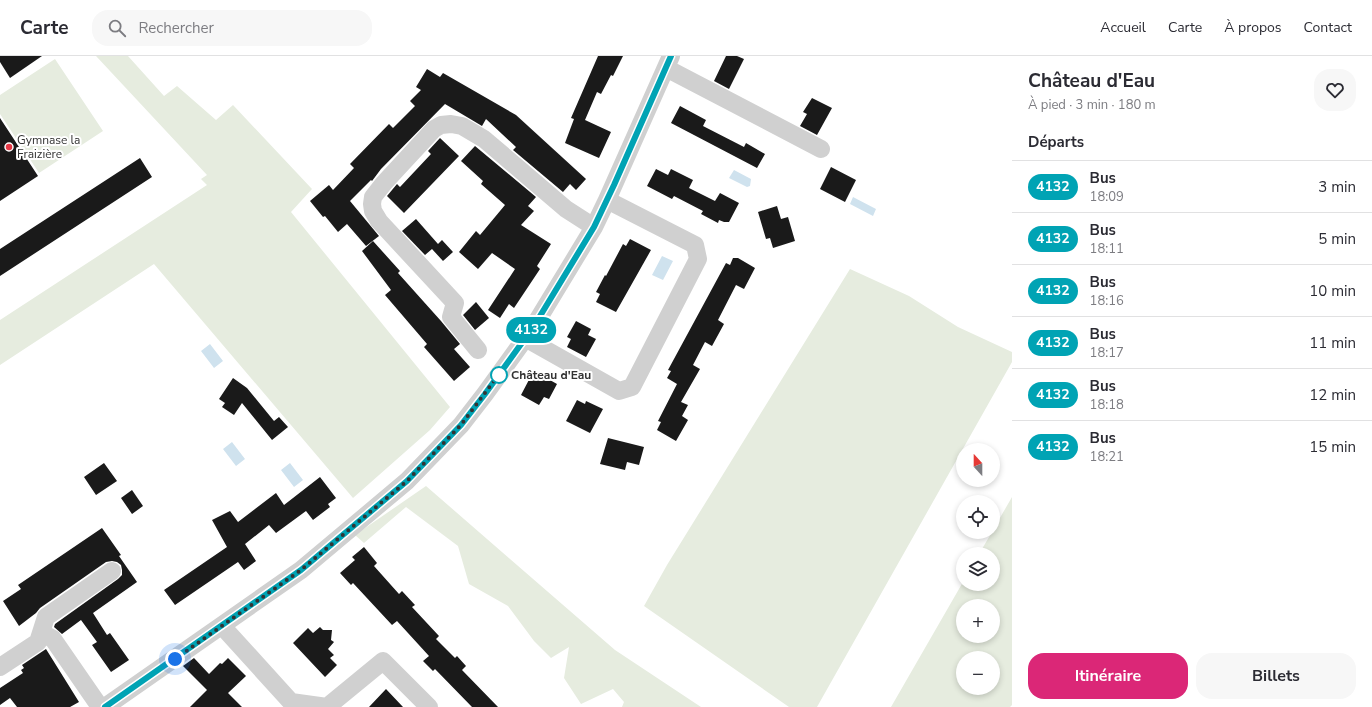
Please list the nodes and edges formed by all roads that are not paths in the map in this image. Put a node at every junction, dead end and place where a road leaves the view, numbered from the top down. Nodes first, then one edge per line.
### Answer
1 (666, 67) edge
2 (791, 145) dead end
3 (821, 149) dead end
4 (607, 200) junction
5 (594, 227) junction
6 (525, 338) junction
7 (478, 350) dead end
8 (112, 571) dead end
9 (222, 626) junction
10 (42, 633) junction
11 (0, 667) edge
12 (100, 707) edge
13 (105, 707) edge
14 (429, 707) edge

1 - 2 street
1 - 3 street
1 - 4 street
4 - 5 street
4 - 6 street
5 - 6 street
5 - 7 street
6 - 9 street
8 - 10 street
9 - 13 street
9 - 14 street
10 - 11 street
10 - 12 street

